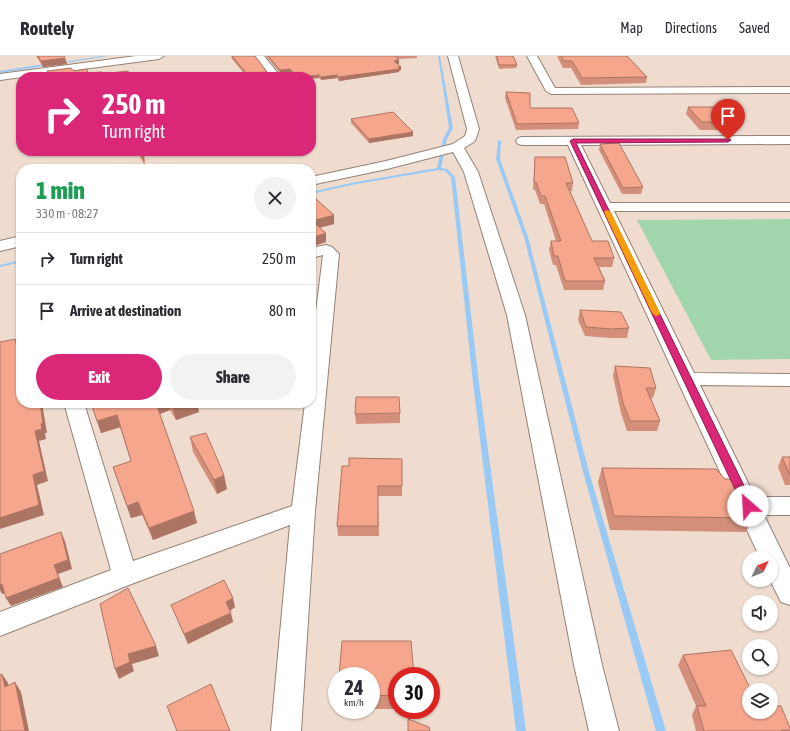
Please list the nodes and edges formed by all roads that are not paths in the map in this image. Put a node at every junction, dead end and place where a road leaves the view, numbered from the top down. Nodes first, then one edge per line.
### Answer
1 (159, 56) edge
2 (259, 56) edge
3 (454, 56) edge
4 (532, 56) edge
5 (38, 72) edge
6 (272, 72) edge
7 (16, 75) edge
8 (0, 77) edge
9 (790, 90) edge
10 (790, 140) edge
11 (573, 141) junction
12 (522, 142) dead end
13 (457, 147) junction
14 (316, 180) edge
15 (605, 207) junction
16 (790, 207) edge
17 (16, 242) edge
18 (0, 246) edge
19 (316, 252) edge
20 (688, 379) junction
21 (790, 380) edge
22 (316, 387) edge
23 (75, 408) edge
24 (314, 408) edge
25 (748, 506) junction
26 (790, 506) edge
27 (302, 511) junction
28 (125, 575) junction
29 (790, 594) edge
30 (0, 624) edge
31 (286, 731) edge
32 (604, 731) edge

1 - 5 street
2 - 6 street
3 - 13 street
4 - 9 street
7 - 8 street
10 - 11 street
11 - 12 street
11 - 15 street
13 - 14 street
13 - 32 street
15 - 16 street
15 - 20 street
17 - 18 street
19 - 22 street
20 - 21 street
20 - 25 street
23 - 28 street
24 - 27 street
25 - 26 street
25 - 29 street
27 - 28 street
27 - 31 street
28 - 30 street

